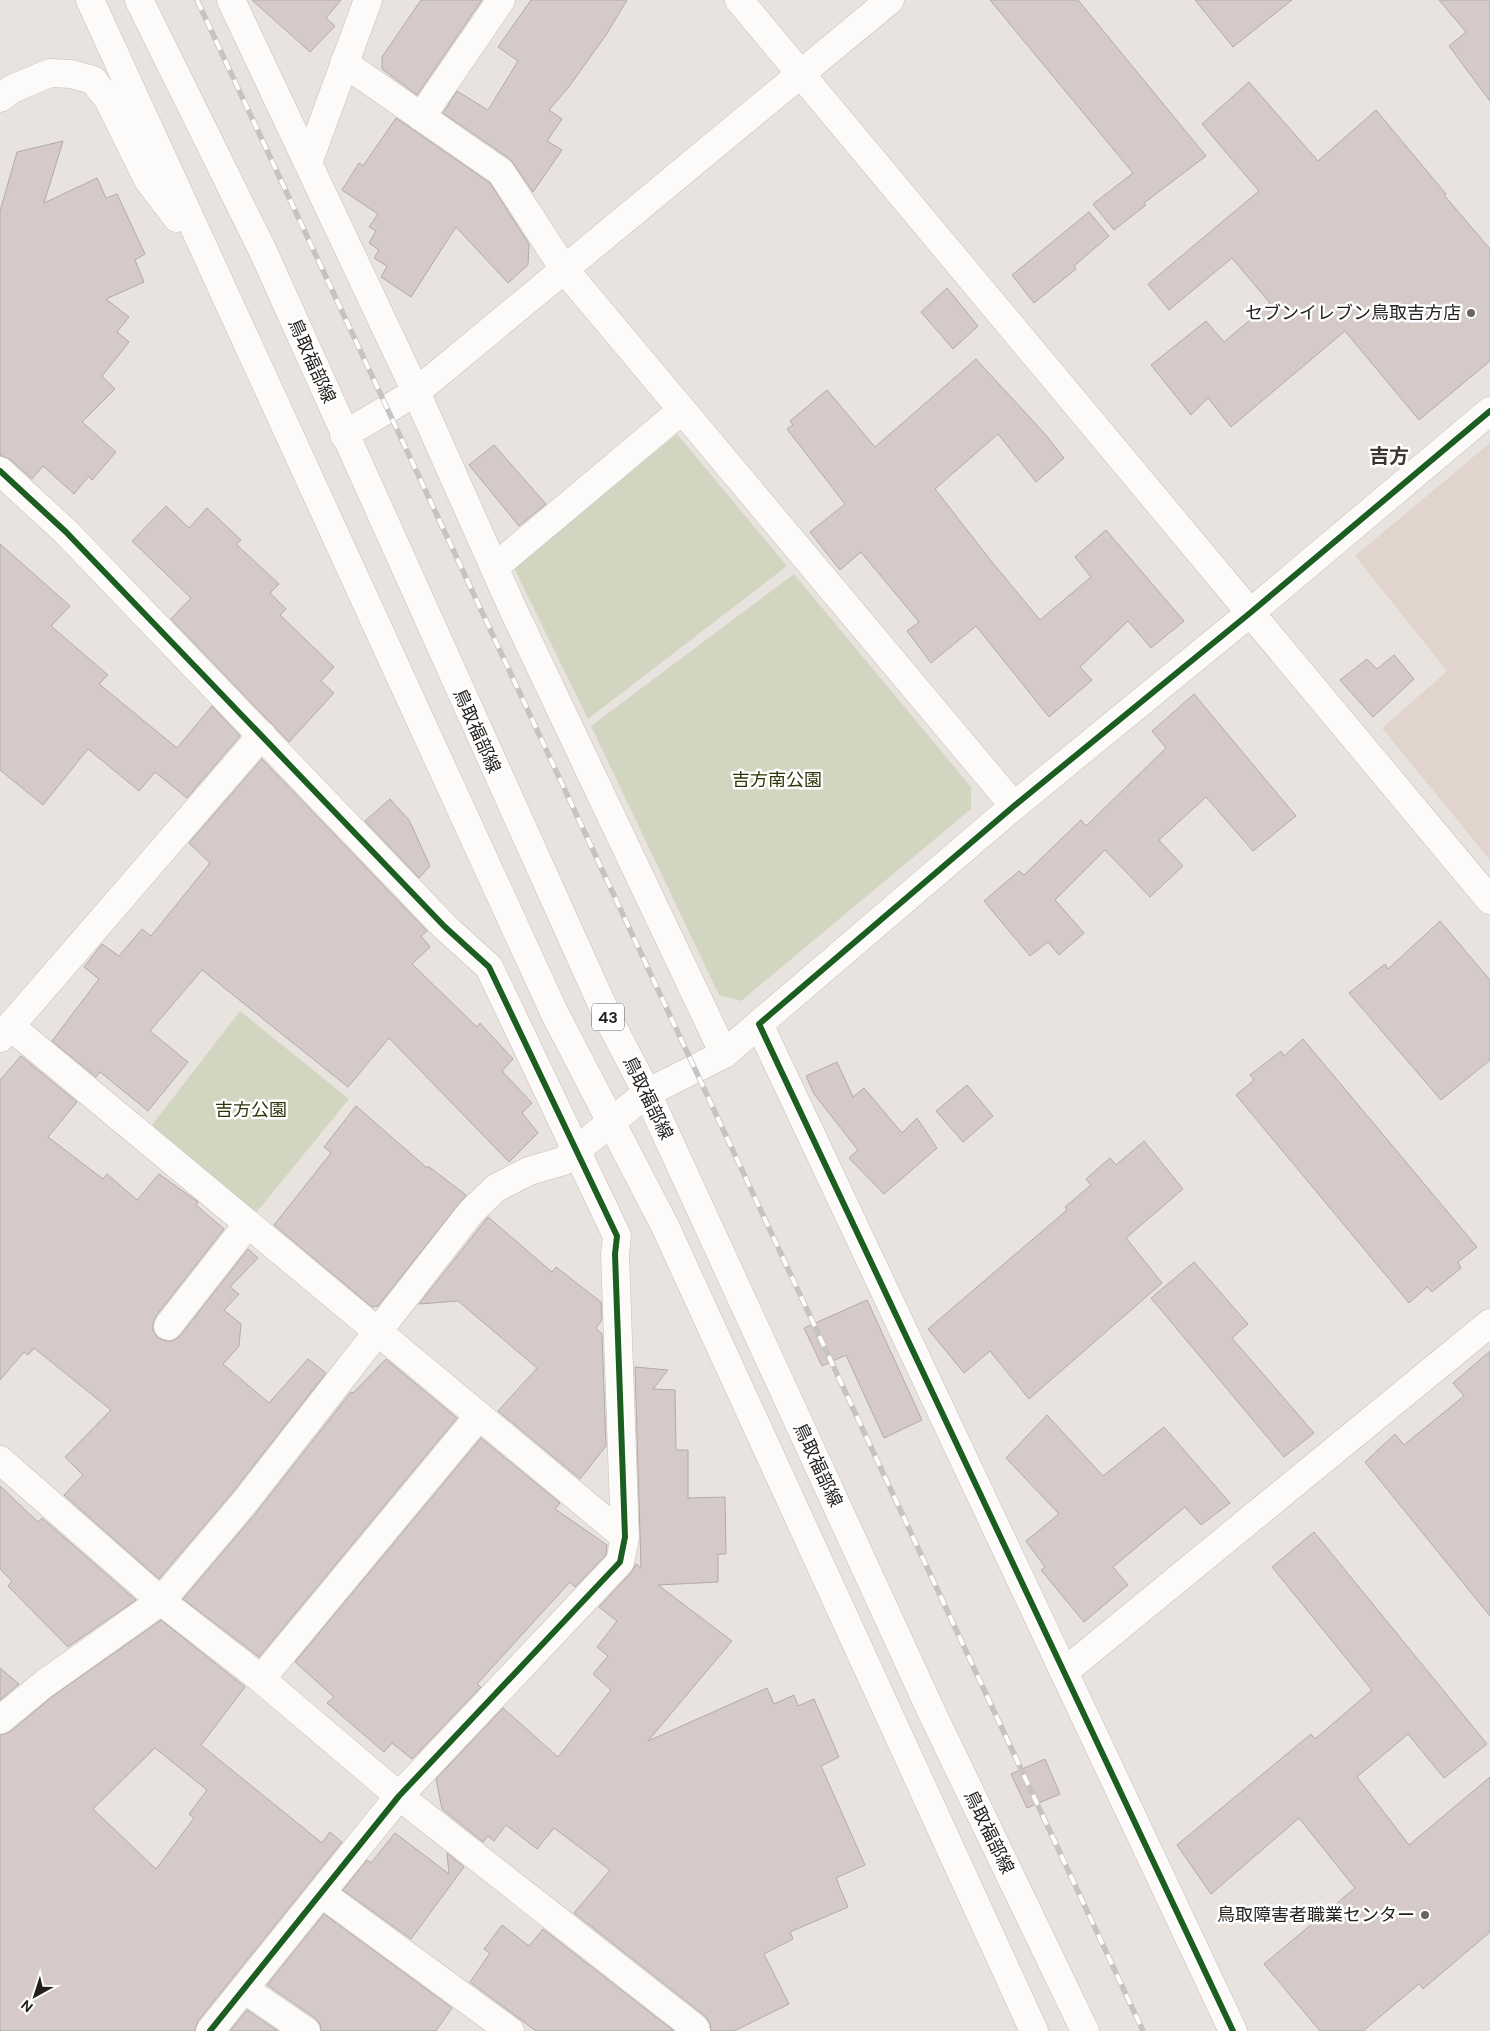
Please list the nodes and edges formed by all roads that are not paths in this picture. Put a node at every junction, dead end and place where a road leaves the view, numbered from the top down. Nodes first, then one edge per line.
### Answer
1 (90, 0) edge
2 (139, 0) edge
3 (232, 0) edge
4 (368, 0) edge
5 (501, 0) edge
6 (739, 0) edge
7 (890, 0) edge
8 (344, 63) junction
9 (801, 74) junction
10 (0, 98) edge
11 (421, 117) junction
12 (308, 163) junction
13 (207, 256) junction
14 (564, 269) junction
15 (416, 392) junction
16 (682, 410) junction
17 (1490, 411) edge
18 (344, 435) junction
19 (0, 471) edge
20 (495, 567) junction
21 (1250, 613) junction
22 (262, 735) junction
23 (1014, 806) junction
24 (1490, 900) edge
25 (759, 1024) junction
26 (5, 1032) edge
27 (724, 1054) junction
28 (647, 1093) junction
29 (611, 1122) junction
30 (575, 1150) junction
31 (248, 1224) junction
32 (1490, 1322) edge
33 (168, 1326) dead end
34 (378, 1331) junction
35 (480, 1416) junction
36 (0, 1460) edge
37 (625, 1537) junction
38 (161, 1601) junction
39 (1064, 1672) junction
40 (261, 1679) junction
41 (0, 1720) edge
42 (399, 1796) junction
43 (321, 1893) junction
44 (244, 1989) junction
45 (210, 2031) edge
46 (306, 2031) edge
47 (510, 2031) edge
48 (696, 2031) edge
49 (1034, 2031) edge
50 (1084, 2031) edge
51 (1233, 2031) edge

1 - 13 street, 43
2 - 18 street, 鳥取福部線 / 43
3 - 12 street
4 - 8 street
5 - 11 street
6 - 9 street
7 - 9 street
8 - 11 street
8 - 12 street
9 - 14 street
9 - 21 street
10 - 13 street
11 - 14 street
12 - 15 street
13 - 29 street, 43
14 - 15 street
14 - 16 street
15 - 18 street
15 - 20 street
16 - 20 street
16 - 23 street
17 - 21 street
18 - 28 street, 鳥取福部線 / 43
19 - 22 street
20 - 27 street
21 - 23 street
21 - 24 street
22 - 26 street
22 - 30 street
23 - 25 street
25 - 27 street
25 - 39 street
26 - 31 street
27 - 28 street
28 - 29 street
28 - 50 street, 鳥取福部線 / 43
29 - 30 street
29 - 49 street, 43
30 - 34 street
30 - 37 street
31 - 33 street
31 - 34 street
32 - 39 street
34 - 35 street
34 - 38 street
35 - 37 street
35 - 40 street
36 - 38 street
37 - 42 street
38 - 40 street
38 - 41 street
39 - 51 street
40 - 42 street
42 - 43 street
42 - 48 street
43 - 44 street
43 - 47 street
44 - 45 street
44 - 46 street

